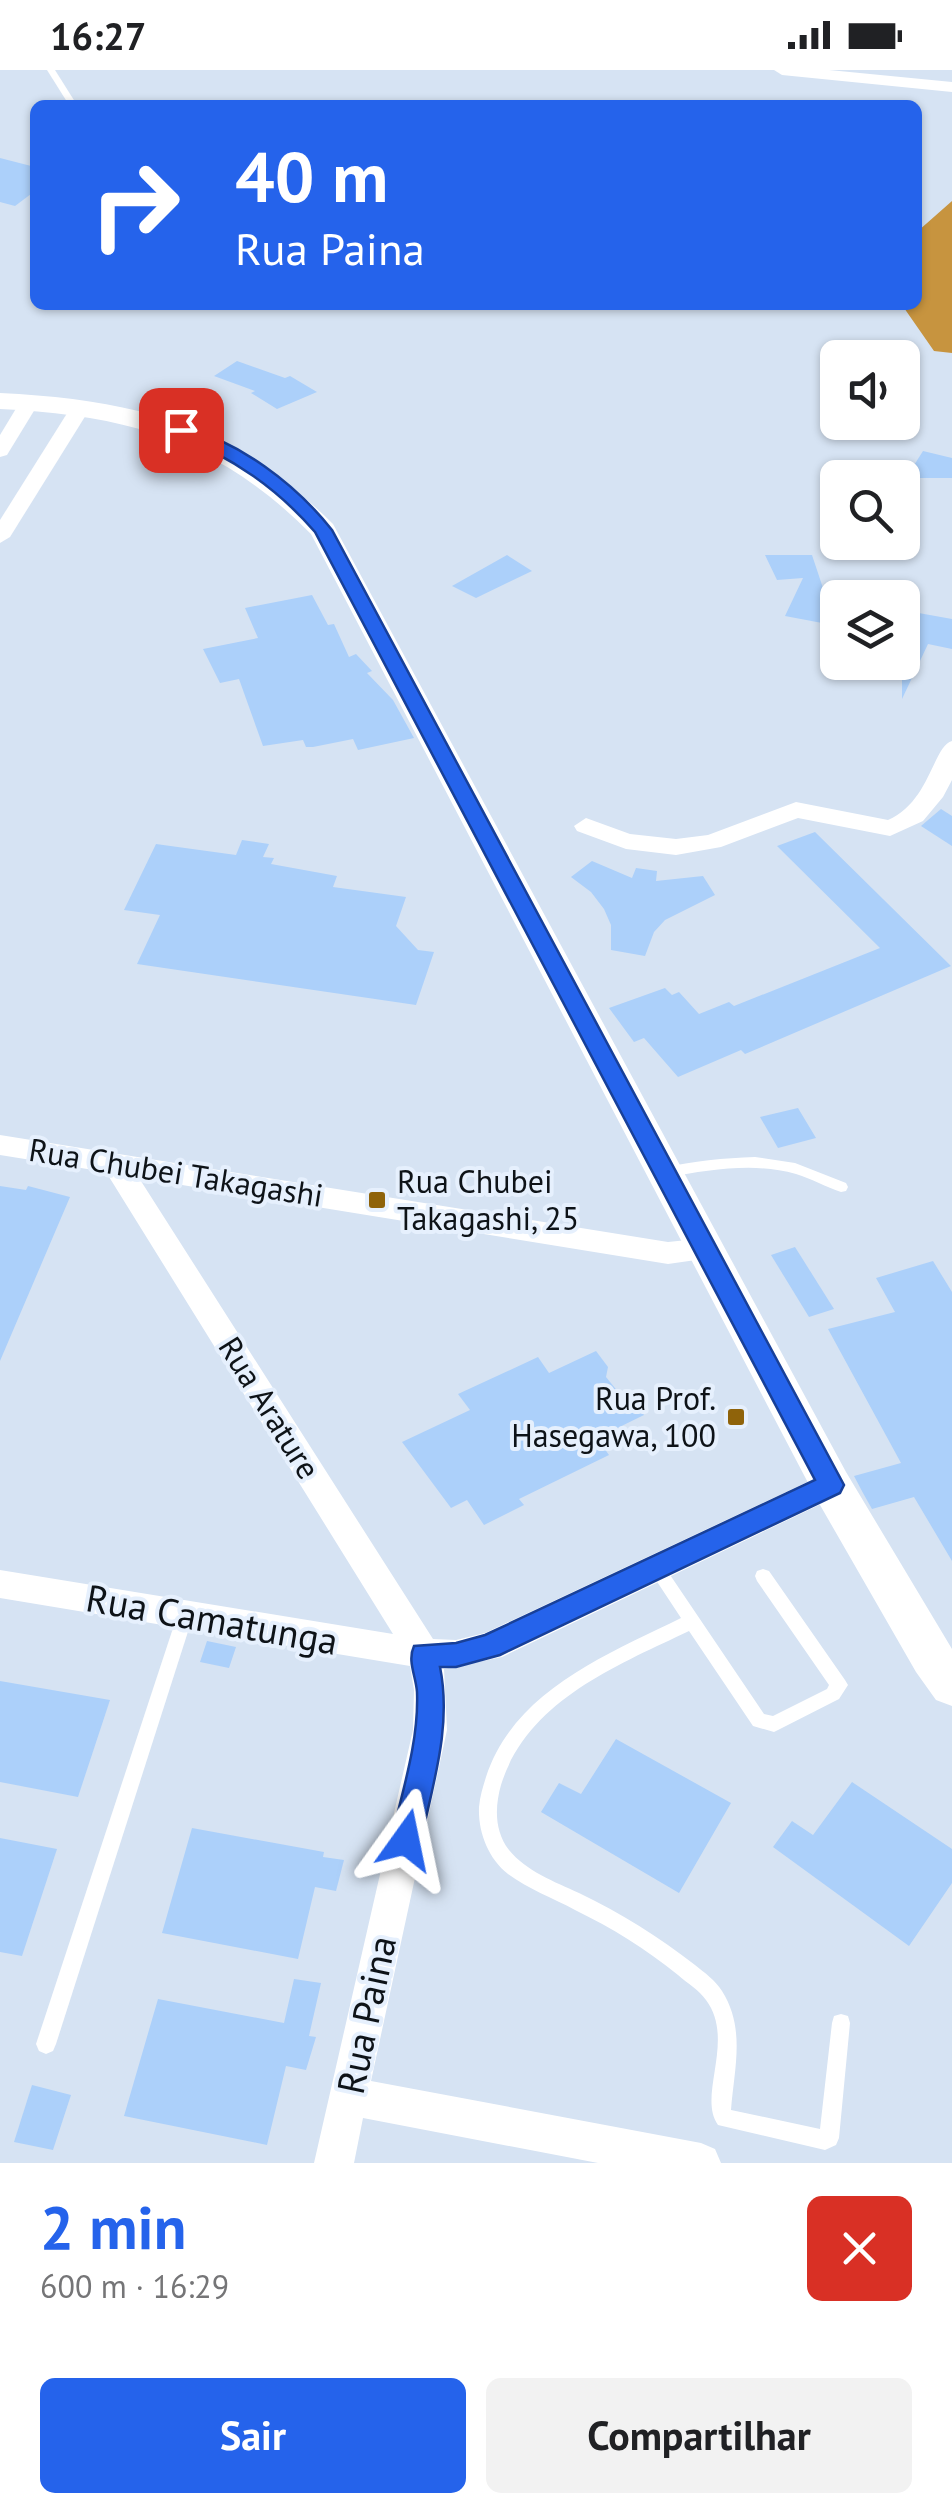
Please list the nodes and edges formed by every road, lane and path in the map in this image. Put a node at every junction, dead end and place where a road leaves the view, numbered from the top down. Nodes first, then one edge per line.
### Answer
1 (51, 70) edge
2 (782, 70) edge
3 (952, 87) edge
4 (70, 100) edge
5 (15, 401) edge
6 (81, 407) junction
7 (0, 451) edge
8 (0, 537) edge
9 (952, 748) edge
10 (586, 826) dead end
11 (0, 1144) edge
12 (114, 1162) junction
13 (667, 1172) junction
14 (841, 1187) dead end
15 (707, 1250) junction
16 (831, 1485) junction
17 (656, 1568) junction
18 (763, 1576) dead end
19 (0, 1584) edge
20 (186, 1616) junction
21 (692, 1621) junction
22 (424, 1654) junction
23 (952, 1686) edge
24 (841, 2023) dead end
25 (46, 2044) dead end
26 (349, 2096) junction
27 (334, 2163) edge
28 (700, 2163) edge

1 - 4 lane
2 - 3 street
5 - 6 street
5 - 7 street
6 - 8 street
6 - 13 street
9 - 10 street
11 - 12 street, Rua Chubei Takagashi
12 - 15 street, Rua Chubei Takagashi
12 - 22 street, Rua Arature
13 - 14 lane
13 - 15 street
15 - 16 street
16 - 17 street
16 - 23 street
17 - 21 lane
17 - 22 street
18 - 21 lane
19 - 20 street, Rua Camatunga
20 - 22 street, Rua Camatunga
20 - 25 lane
21 - 24 lane
22 - 26 street, Rua Paina
26 - 27 street, Rua Paina
26 - 28 street

